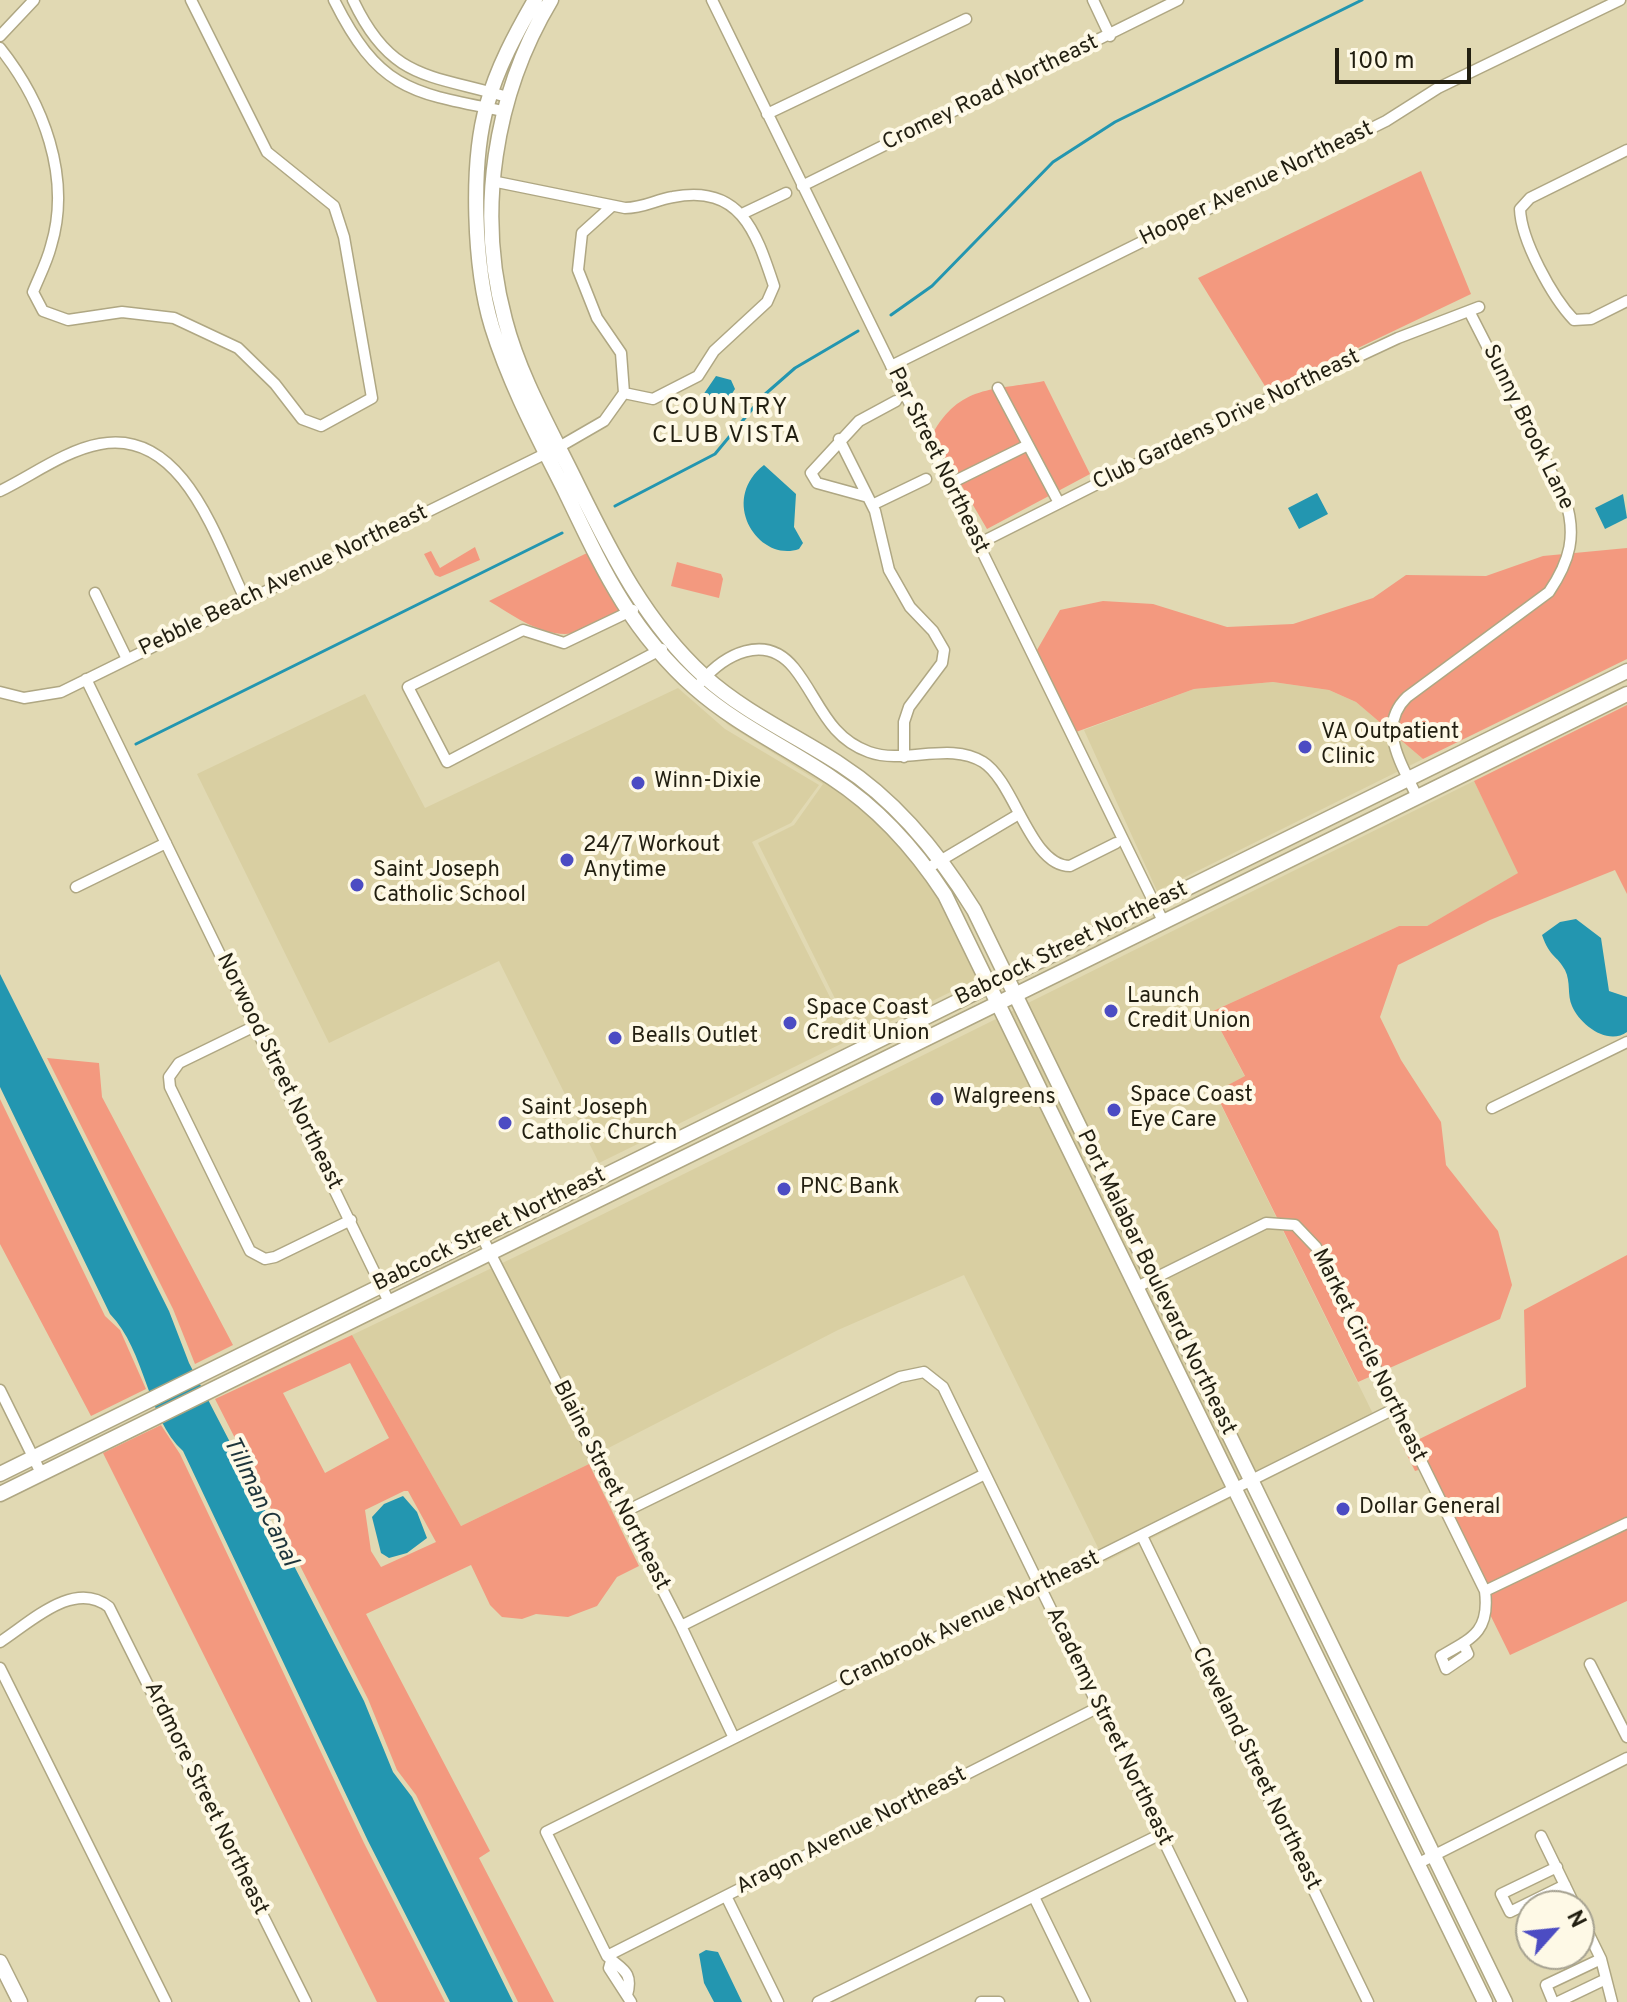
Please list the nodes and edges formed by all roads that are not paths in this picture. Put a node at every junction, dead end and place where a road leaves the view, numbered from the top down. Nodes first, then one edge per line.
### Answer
1 (34, 0) edge
2 (191, 0) edge
3 (334, 0) edge
4 (353, 0) edge
5 (535, 0) edge
6 (551, 0) edge
7 (712, 0) edge
8 (1093, 0) edge
9 (1178, 0) edge
10 (1620, 0) edge
11 (966, 19) dead end
12 (0, 36) edge
13 (1110, 36) junction
14 (0, 48) edge
15 (491, 92) junction
16 (506, 104) junction
17 (486, 108) junction
18 (767, 114) junction
19 (1627, 150) edge
20 (492, 181) junction
21 (802, 186) junction
22 (786, 193) dead end
23 (612, 206) junction
24 (744, 213) junction
25 (1627, 301) edge
26 (1474, 309) joint
27 (891, 366) junction
28 (998, 388) dead end
29 (624, 393) junction
30 (896, 401) dead end
31 (839, 439) junction
32 (1028, 445) junction
33 (553, 450) junction
34 (926, 479) dead end
35 (949, 484) junction
36 (0, 491) edge
37 (870, 501) junction
38 (1059, 503) junction
39 (978, 544) junction
40 (95, 593) dead end
41 (246, 601) junction
42 (641, 604) junction
43 (627, 614) junction
44 (671, 641) junction
45 (658, 652) junction
46 (127, 659) junction
47 (1627, 671) edge
48 (86, 679) junction
49 (1604, 682) junction
50 (701, 683) junction
51 (1627, 694) edge
52 (1, 696) edge
53 (1613, 701) junction
54 (904, 757) junction
55 (1408, 778) junction
56 (1417, 797) junction
57 (1019, 814) junction
58 (166, 843) junction
59 (1116, 843) dead end
60 (934, 864) junction
61 (76, 887) dead end
62 (1155, 905) junction
63 (1163, 921) junction
64 (1007, 977) junction
65 (991, 985) junction
66 (1016, 996) junction
67 (1000, 1004) junction
68 (255, 1026) junction
69 (1627, 1042) edge
70 (1492, 1108) dead end
71 (351, 1220) junction
72 (481, 1235) junction
73 (490, 1252) junction
74 (1154, 1278) junction
75 (381, 1285) junction
76 (1137, 1287) junction
77 (389, 1302) junction
78 (260, 1344) junction
79 (269, 1361) junction
80 (0, 1390) edge
81 (1394, 1409) junction
82 (33, 1456) junction
83 (41, 1473) junction
84 (0, 1474) edge
85 (985, 1474) junction
86 (1253, 1482) junction
87 (1236, 1490) junction
88 (0, 1494) edge
89 (624, 1512) junction
90 (1627, 1523) edge
91 (1142, 1536) junction
92 (1040, 1587) junction
93 (1485, 1591) junction
94 (681, 1626) junction
95 (0, 1642) edge
96 (1463, 1643) dead end
97 (1590, 1664) dead end
98 (0, 1668) edge
99 (1358, 1697) junction
100 (1341, 1704) junction
101 (1097, 1708) junction
102 (1627, 1737) edge
103 (734, 1738) junction
104 (1627, 1758) edge
105 (1159, 1835) junction
106 (1541, 1836) dead end
107 (1434, 1856) junction
108 (1417, 1864) junction
109 (1557, 1867) junction
110 (1565, 1885) junction
111 (1567, 1890) edge
112 (726, 1896) junction
113 (1034, 1897) junction
114 (1595, 1947) edge
115 (609, 1958) junction
116 (1601, 1959) junction
117 (0, 1962) edge
118 (1606, 1979) junction
119 (629, 1999) edge
120 (20, 2002) edge
121 (166, 2002) edge
122 (306, 2002) edge
123 (778, 2002) edge
124 (818, 2002) edge
125 (981, 2002) edge
126 (999, 2002) edge
127 (1085, 2002) edge
128 (1242, 2002) edge
129 (1368, 2002) edge
130 (1485, 2002) edge
131 (1505, 2002) edge
132 (1556, 2002) edge
133 (1612, 2002) edge

1 - 12 street
2 - 14 street
3 - 17 street
4 - 15 street
5 - 15 street, Port Malabar Boulevard Northeast
6 - 16 street, Port Malabar Boulevard Northeast
7 - 18 street, Par Street Northeast
8 - 13 street
9 - 13 street, Cromey Road Northeast
10 - 27 street, Hooper Avenue Northeast
11 - 18 street
13 - 21 street, Cromey Road Northeast
15 - 16 street
15 - 17 street, Port Malabar Boulevard Northeast
16 - 17 street
16 - 20 street, Port Malabar Boulevard Northeast
17 - 33 street, Port Malabar Boulevard Northeast
18 - 21 street, Par Street Northeast
19 - 25 street
20 - 23 street
20 - 33 street, Port Malabar Boulevard Northeast
21 - 27 street, Par Street Northeast
22 - 24 street
23 - 24 street
23 - 29 street
24 - 29 street
26 - 38 street, Club Gardens Drive Northeast
26 - 55 street, Sunny Brook Lane
27 - 35 street, Par Street Northeast
28 - 32 street
29 - 33 street, Pebble Beach Avenue Northeast
30 - 31 street
31 - 37 street
31 - 37 street
32 - 35 street
32 - 38 street
33 - 41 street, Pebble Beach Avenue Northeast
33 - 42 street, Port Malabar Boulevard Northeast
33 - 43 street, Port Malabar Boulevard Northeast
34 - 37 street
35 - 39 street, Par Street Northeast
36 - 41 street
37 - 54 street
38 - 39 street, Club Gardens Drive Northeast
39 - 62 street, Par Street Northeast
40 - 46 street
41 - 46 street, Pebble Beach Avenue Northeast
42 - 43 street
42 - 44 street, Port Malabar Boulevard Northeast
43 - 45 street, Port Malabar Boulevard Northeast
43 - 45 street
44 - 45 street
44 - 50 street, Port Malabar Boulevard Northeast
45 - 50 street, Port Malabar Boulevard Northeast
46 - 48 street, Pebble Beach Avenue Northeast
47 - 49 street, Babcock Street Northeast
48 - 52 street, Pebble Beach Avenue Northeast
48 - 58 street, Norwood Street Northeast
49 - 53 street
49 - 55 street, Babcock Street Northeast
50 - 54 street
50 - 60 street, Port Malabar Boulevard Northeast
51 - 53 street, Babcock Street Northeast
53 - 56 street, Babcock Street Northeast
54 - 57 street
55 - 56 street, Sunny Brook Lane
55 - 62 street, Babcock Street Northeast
56 - 63 street, Babcock Street Northeast
57 - 59 street
57 - 60 street
58 - 61 street
58 - 68 street, Norwood Street Northeast
60 - 64 street, Port Malabar Boulevard Northeast
60 - 65 street, Port Malabar Boulevard Northeast
62 - 63 street, Par Street Northeast
62 - 64 street, Babcock Street Northeast
63 - 66 street, Babcock Street Northeast
64 - 65 street, Babcock Street Northeast
64 - 66 street, Port Malabar Boulevard Northeast
65 - 67 street, Port Malabar Boulevard Northeast
65 - 72 street, Babcock Street Northeast
66 - 67 street, Babcock Street Northeast
66 - 74 street, Port Malabar Boulevard Northeast
67 - 73 street, Babcock Street Northeast
67 - 76 street, Port Malabar Boulevard Northeast
68 - 71 street, Norwood Street Northeast
68 - 71 street
69 - 70 street
71 - 75 street, Norwood Street Northeast
72 - 73 street, Blaine Street Northeast
72 - 75 street, Babcock Street Northeast
73 - 77 street, Babcock Street Northeast
73 - 89 street, Blaine Street Northeast
74 - 76 street, Market Circle Northeast
74 - 81 street, Market Circle Northeast
74 - 86 street, Port Malabar Boulevard Northeast
75 - 77 street, Norwood Street Northeast
75 - 78 street, Babcock Street Northeast
76 - 87 street, Port Malabar Boulevard Northeast
77 - 79 street, Babcock Street Northeast
78 - 79 street
78 - 82 street, Babcock Street Northeast
79 - 83 street, Babcock Street Northeast
80 - 82 street
81 - 86 street, Cranbrook Avenue Northeast
81 - 93 street, Market Circle Northeast
82 - 83 street
82 - 84 street, Babcock Street Northeast
83 - 88 street, Babcock Street Northeast
85 - 89 street, Academy Street Northeast
85 - 92 street, Academy Street Northeast
85 - 94 street
86 - 87 street, Cranbrook Avenue Northeast
86 - 99 street, Port Malabar Boulevard Northeast
87 - 91 street, Cranbrook Avenue Northeast
87 - 100 street, Port Malabar Boulevard Northeast
89 - 94 street, Blaine Street Northeast
90 - 93 street
91 - 92 street, Cranbrook Avenue Northeast
91 - 129 street, Cleveland Street Northeast
92 - 101 street, Academy Street Northeast
92 - 103 street, Cranbrook Avenue Northeast
93 - 96 street
94 - 103 street, Blaine Street Northeast
95 - 122 street, Ardmore Street Northeast
97 - 102 street
98 - 121 street
99 - 100 street
99 - 107 street, Port Malabar Boulevard Northeast
100 - 108 street, Port Malabar Boulevard Northeast
101 - 105 street, Academy Street Northeast
101 - 112 street, Aragon Avenue Northeast
103 - 115 street, Cranbrook Avenue Northeast
104 - 107 street
105 - 113 street
105 - 128 street, Academy Street Northeast
106 - 109 street
107 - 108 street
107 - 131 street, Port Malabar Boulevard Northeast
108 - 130 street, Port Malabar Boulevard Northeast
109 - 110 street
109 - 110 street
110 - 111 street
112 - 115 street, Aragon Avenue Northeast
112 - 123 street
113 - 124 street
113 - 127 street
114 - 116 street
115 - 119 street
116 - 118 street
116 - 132 street
117 - 120 street
118 - 132 street
118 - 133 street
125 - 126 street

